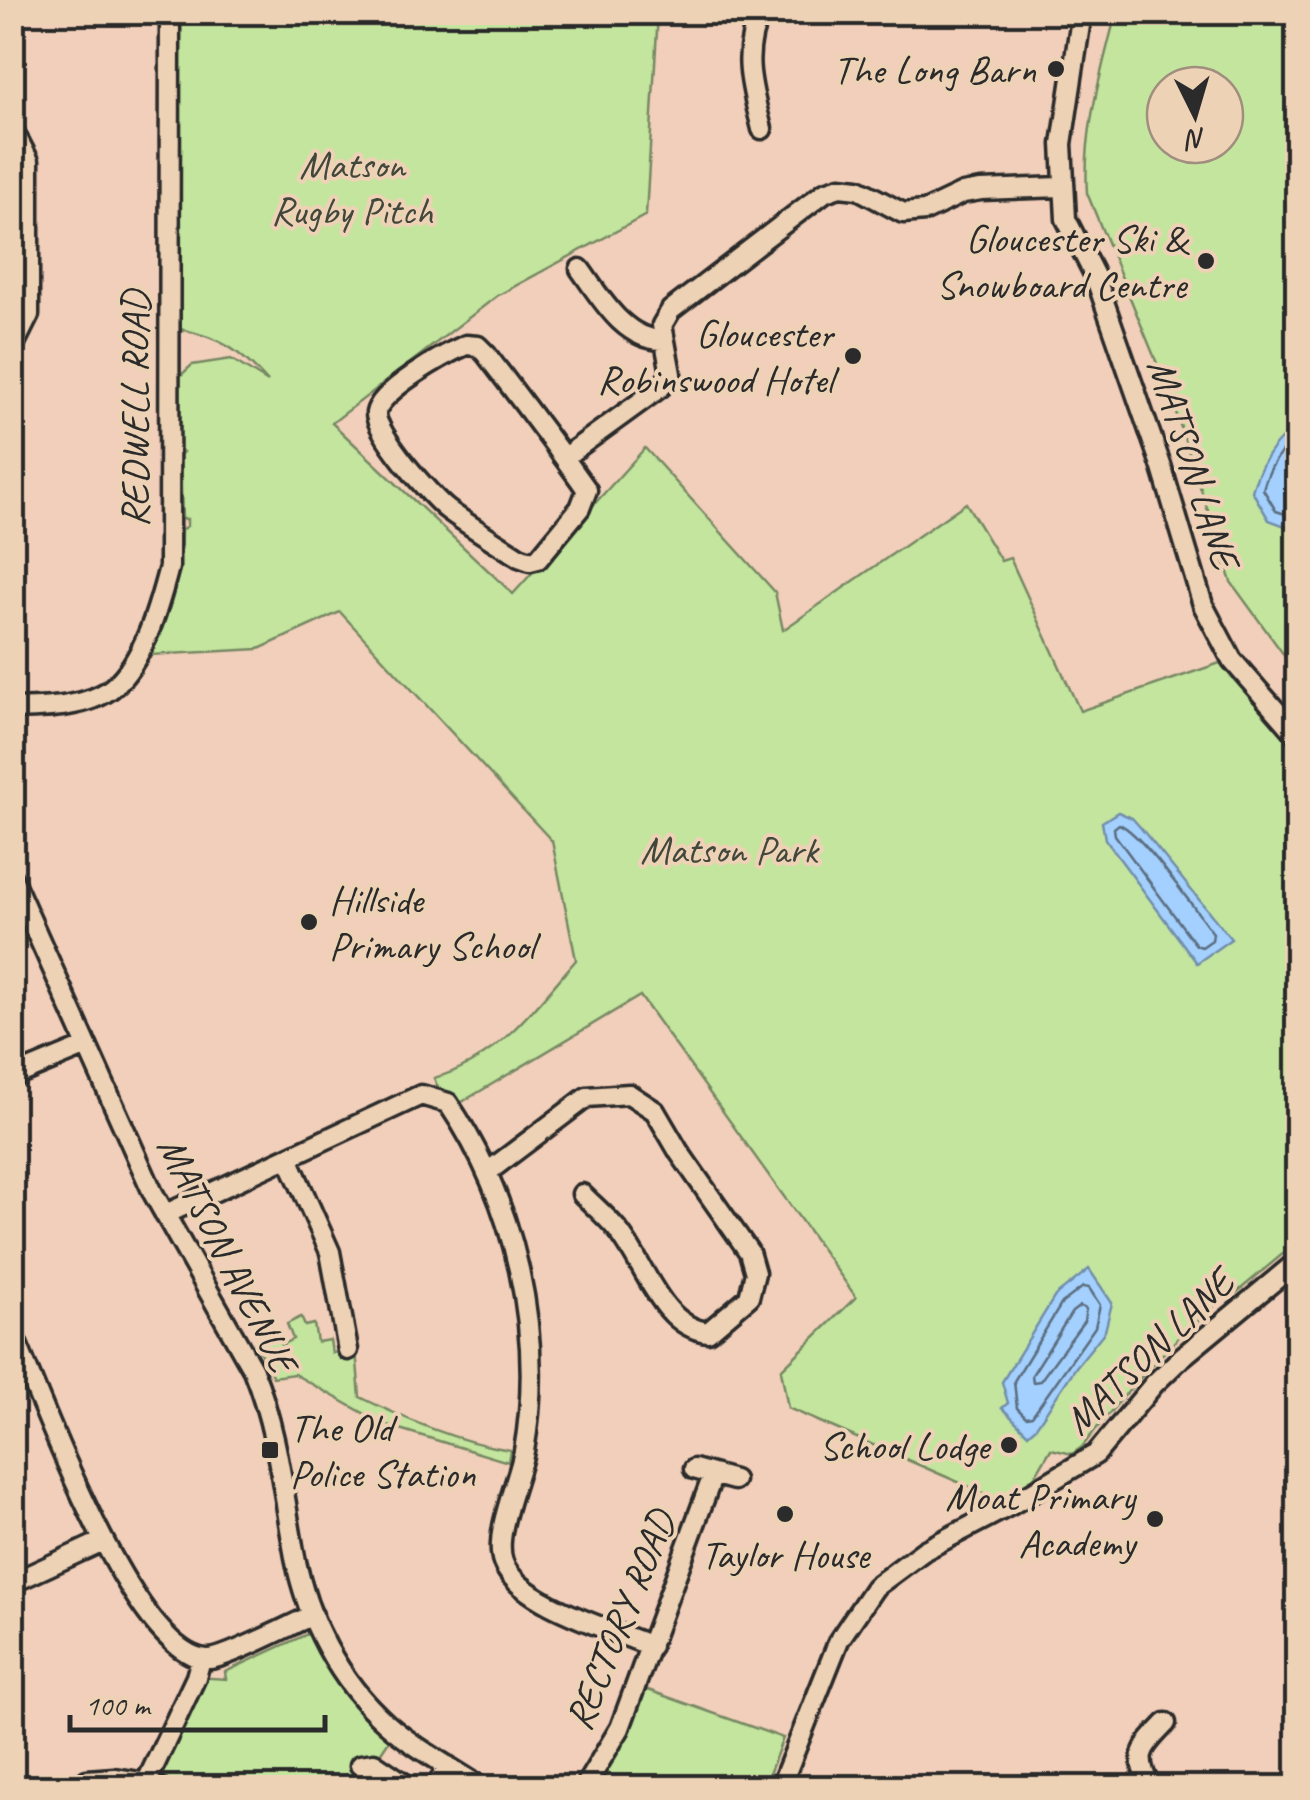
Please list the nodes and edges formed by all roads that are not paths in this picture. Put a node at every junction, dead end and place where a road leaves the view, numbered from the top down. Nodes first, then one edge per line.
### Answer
1 (170, 12) edge
2 (761, 12) edge
3 (1082, 12) edge
4 (12, 128) edge
5 (762, 129) dead end
6 (1062, 187) junction
7 (580, 269) dead end
8 (663, 340) junction
9 (12, 348) edge
10 (566, 456) junction
11 (12, 709) edge
12 (1298, 736) edge
13 (12, 878) edge
14 (88, 1046) junction
15 (12, 1077) edge
16 (288, 1158) junction
17 (488, 1171) junction
18 (582, 1194) dead end
19 (166, 1214) junction
20 (1298, 1261) edge
21 (12, 1332) edge
22 (348, 1350) dead end
23 (694, 1469) dead end
24 (713, 1475) junction
25 (734, 1480) dead end
26 (103, 1540) junction
27 (12, 1583) edge
28 (313, 1616) junction
29 (650, 1646) junction
30 (201, 1659) junction
31 (1166, 1723) dead end
32 (360, 1765) dead end
33 (448, 1766) junction
34 (153, 1785) edge
35 (80, 1788) edge
36 (411, 1788) edge
37 (435, 1788) edge
38 (482, 1788) edge
39 (584, 1788) edge
40 (780, 1788) edge
41 (1151, 1788) edge

1 - 11 street, REDWELL ROAD
2 - 5 street
3 - 6 street, MATSON LANE
4 - 9 street
6 - 8 street
6 - 12 street, MATSON LANE
7 - 8 street
8 - 10 street
10 - 10 street
13 - 14 street, MATSON AVENUE
14 - 15 street
14 - 19 street, MATSON AVENUE
16 - 17 street
16 - 19 street
16 - 22 street
17 - 18 street
17 - 29 street
19 - 28 street, MATSON AVENUE
20 - 40 street, MATSON LANE
21 - 26 street
23 - 24 street
24 - 25 street
24 - 29 street, RECTORY ROAD
26 - 27 street
26 - 30 street
28 - 30 street
28 - 33 street, MATSON AVENUE
29 - 39 street, RECTORY ROAD
30 - 34 street
31 - 41 street
32 - 36 street
33 - 37 street
33 - 38 street, MATSON AVENUE
34 - 35 street

